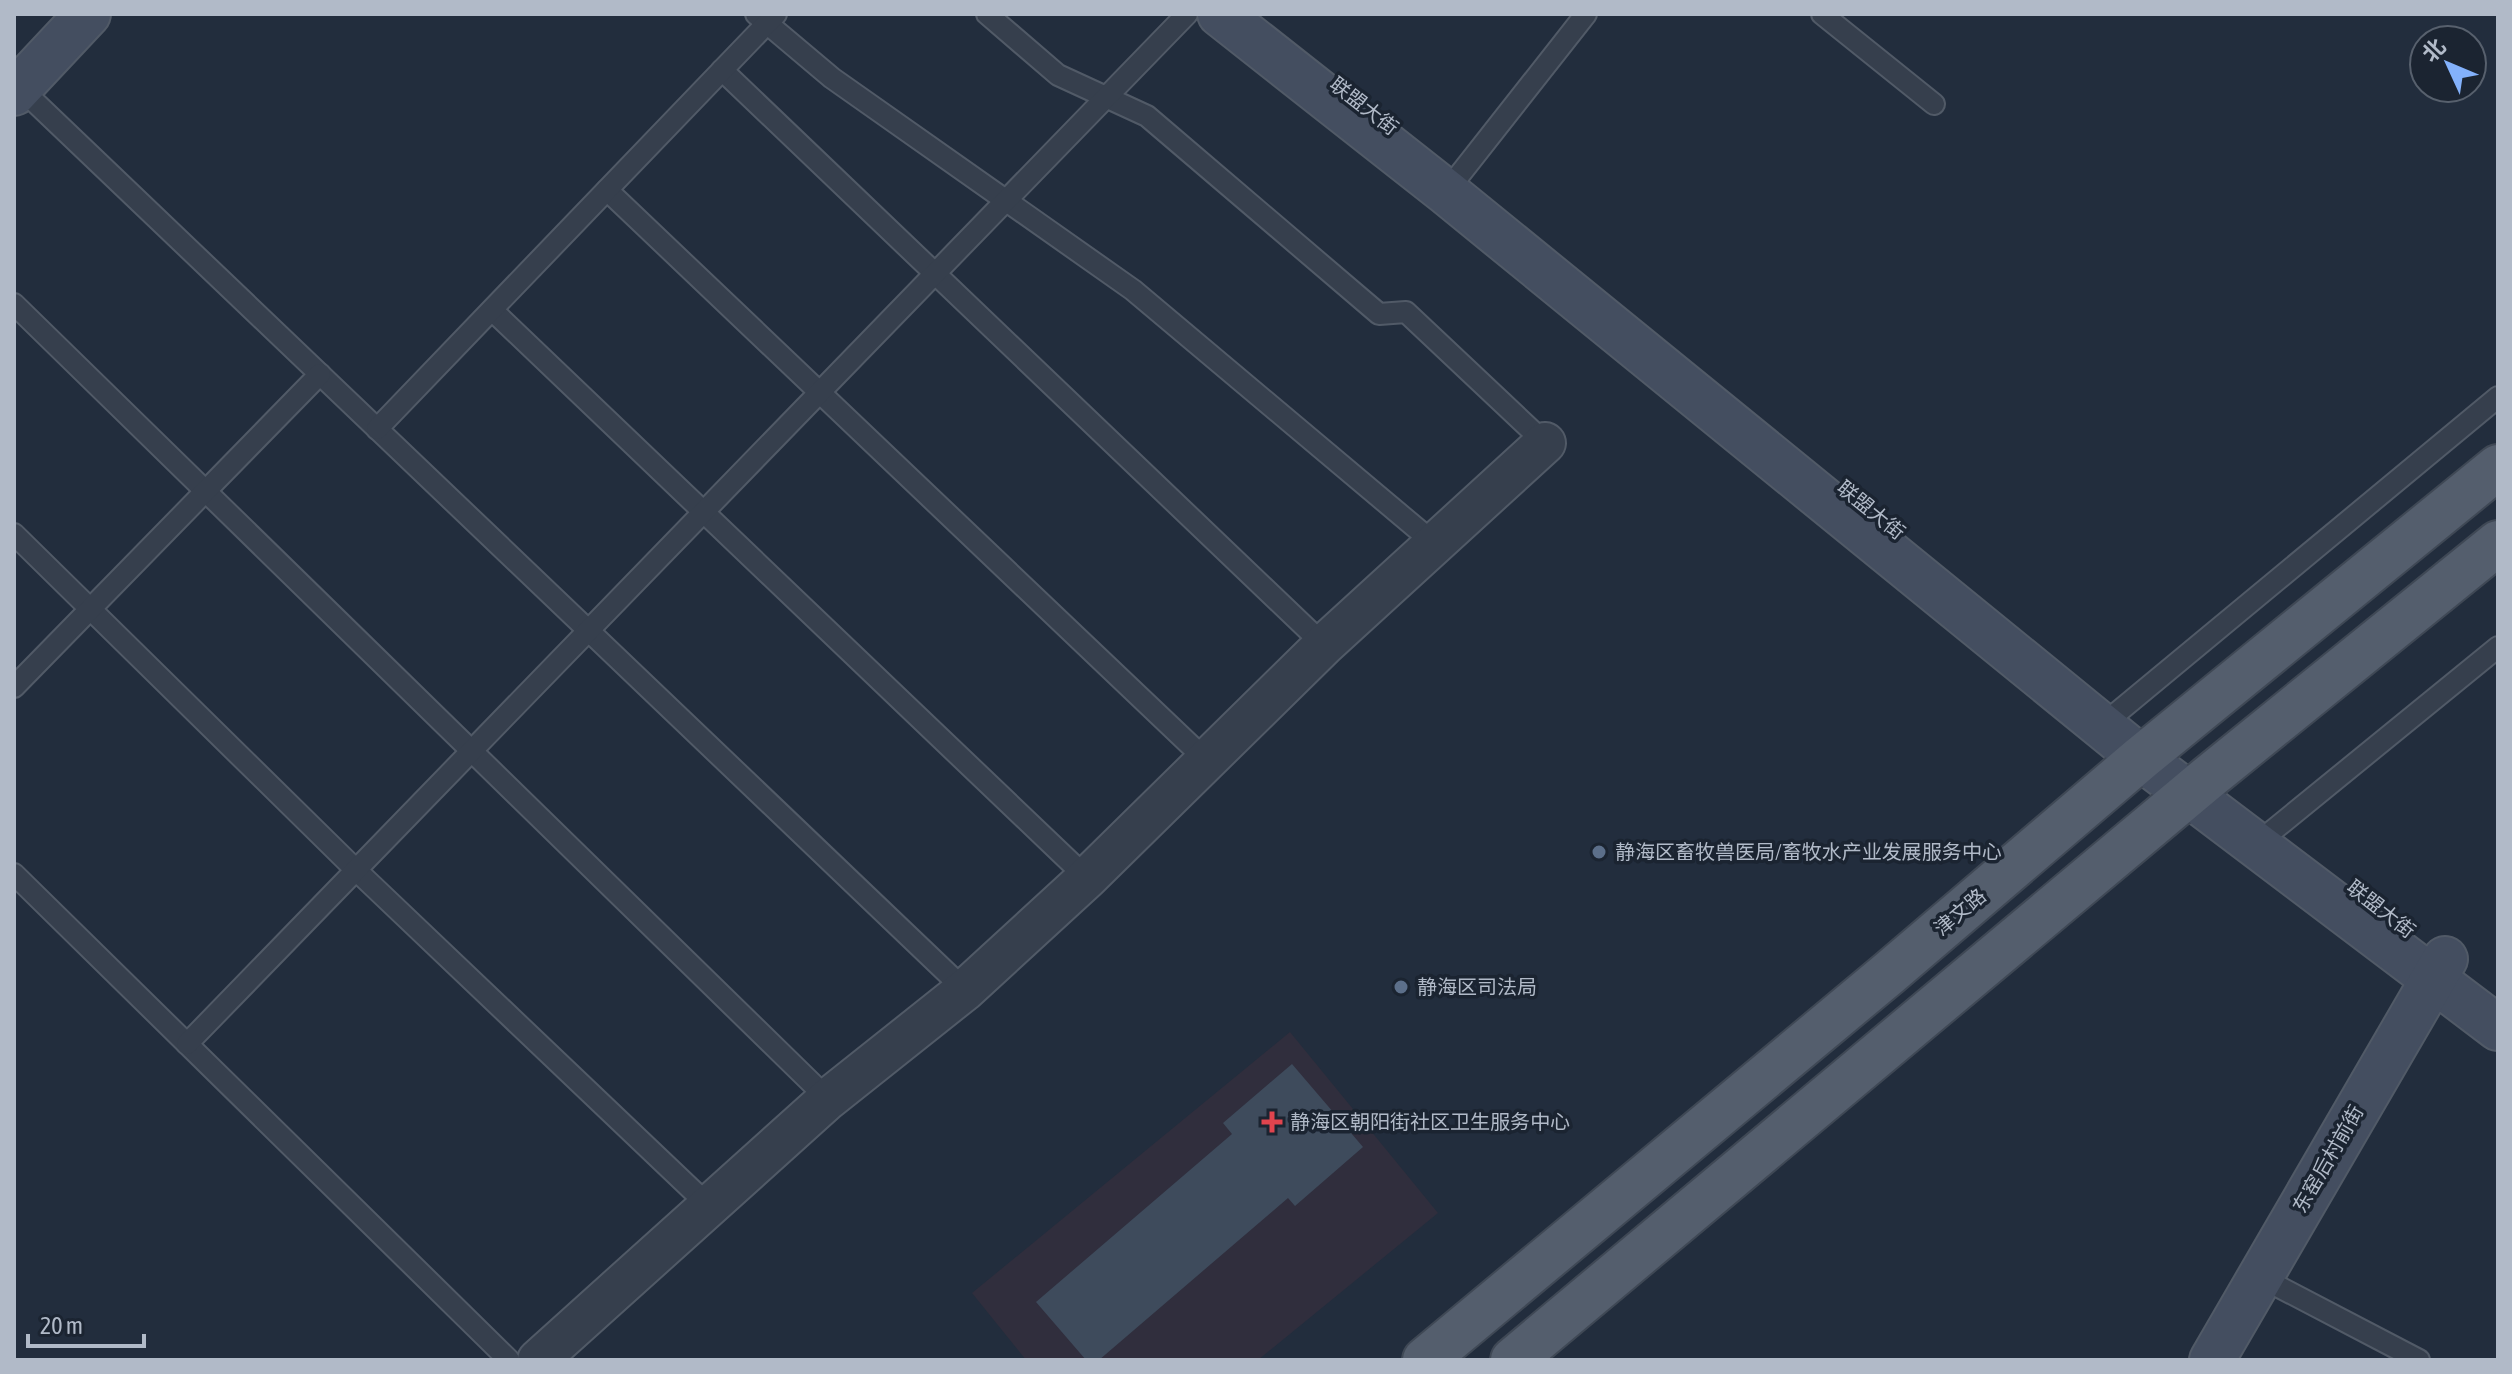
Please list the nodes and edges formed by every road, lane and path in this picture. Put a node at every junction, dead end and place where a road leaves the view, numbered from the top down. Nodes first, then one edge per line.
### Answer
1 (88, 14) edge
2 (987, 14) edge
3 (1187, 14) edge
4 (1220, 14) edge
5 (1248, 14) edge
6 (1586, 14) edge
7 (1822, 14) edge
8 (766, 17) edge
9 (722, 70) junction
10 (16, 87) edge
11 (1105, 99) junction
12 (1934, 104) dead end
13 (1451, 185) junction
14 (607, 190) junction
15 (1007, 199) junction
16 (935, 274) junction
17 (14, 304) edge
18 (492, 310) junction
19 (320, 374) junction
20 (820, 392) junction
21 (2498, 397) edge
22 (377, 429) junction
23 (1545, 443) joint
24 (2498, 467) edge
25 (207, 490) junction
26 (703, 512) junction
27 (14, 534) edge
28 (1434, 543) junction
29 (2498, 543) edge
30 (91, 609) junction
31 (588, 630) junction
32 (1324, 645) junction
33 (2498, 647) edge
34 (14, 687) edge
35 (2111, 717) junction
36 (2152, 749) junction
37 (473, 750) junction
38 (1206, 760) junction
39 (2199, 786) junction
40 (2265, 836) junction
41 (356, 870) junction
42 (14, 874) edge
43 (1087, 878) junction
44 (2439, 968) junction
45 (965, 990) junction
46 (2498, 1000) edge
47 (2498, 1028) edge
48 (187, 1044) junction
49 (828, 1099) junction
50 (708, 1205) junction
51 (2260, 1277) junction
52 (509, 1360) edge
53 (538, 1360) edge
54 (1425, 1360) edge
55 (1513, 1360) edge
56 (2212, 1360) edge
57 (2419, 1360) edge

1 - 10 main road
2 - 11 lane
3 - 11 lane
4 - 13 main road
5 - 13 main road, 联盟大街
6 - 13 lane
7 - 12 lane
8 - 9 lane
8 - 15 lane
9 - 14 lane
9 - 16 lane
10 - 19 lane
11 - 15 lane
11 - 23 lane
13 - 35 main road, 联盟大街
14 - 18 lane
14 - 20 lane
15 - 16 lane
15 - 28 lane
16 - 20 lane
16 - 32 lane
17 - 25 lane
18 - 22 lane
18 - 26 lane
19 - 22 lane
19 - 25 lane
20 - 26 lane
20 - 38 lane
21 - 35 lane
22 - 31 lane
23 - 28 street
24 - 36 main road, 津文路
25 - 30 lane
25 - 37 lane
26 - 31 lane
26 - 43 lane
27 - 30 lane
28 - 32 street
29 - 39 main road
30 - 34 lane
30 - 41 lane
31 - 37 lane
31 - 45 lane
32 - 38 street
33 - 40 lane
35 - 36 main road, 联盟大街
36 - 39 main road, 联盟大街
36 - 54 main road, 津文路
37 - 41 lane
37 - 49 lane
38 - 43 street
39 - 40 main road, 联盟大街
39 - 55 main road
40 - 44 main road, 联盟大街
41 - 48 lane
41 - 50 lane
42 - 48 lane
43 - 45 street
44 - 46 main road
44 - 47 main road
44 - 51 main road, 东窑后村前街
45 - 49 street
48 - 52 lane
49 - 50 street
50 - 53 street
51 - 56 main road, 东窑后村前街
51 - 57 lane

